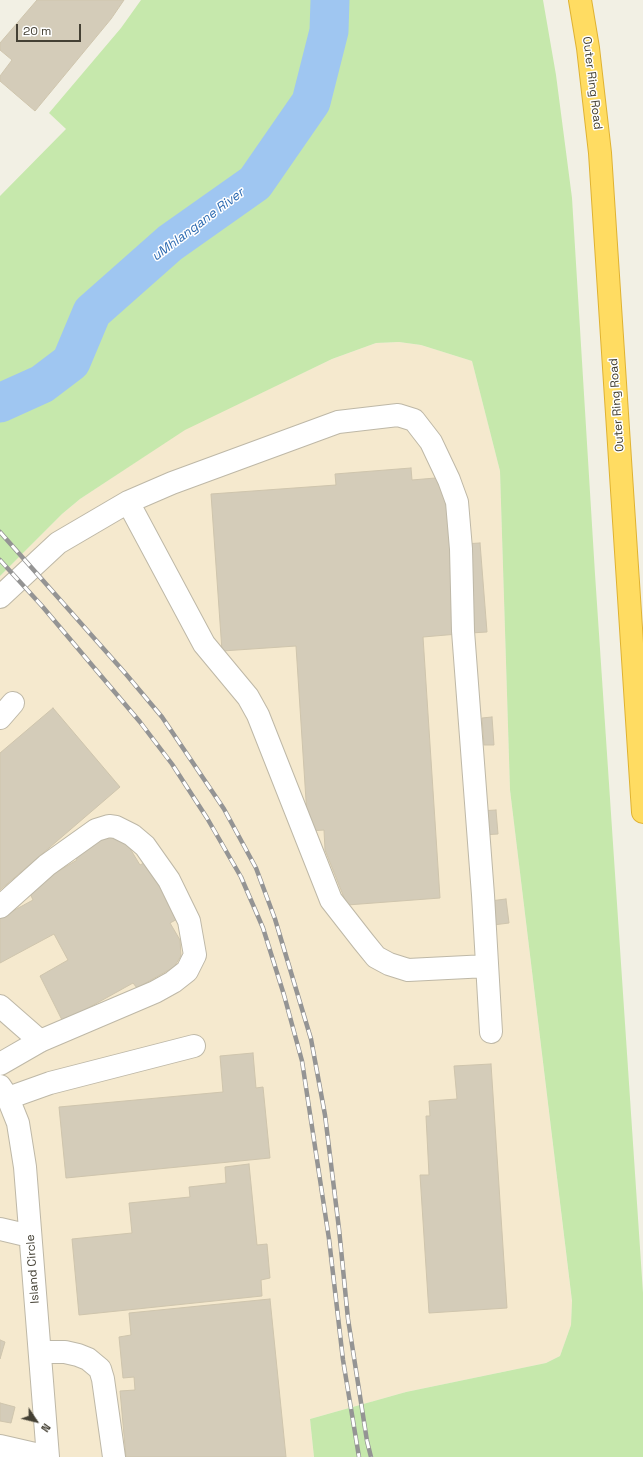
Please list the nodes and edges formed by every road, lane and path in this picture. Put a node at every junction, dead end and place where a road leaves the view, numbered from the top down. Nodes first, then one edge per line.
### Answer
1 (580, 0) edge
2 (128, 502) junction
3 (0, 597) edge
4 (643, 812) edge
5 (0, 907) edge
6 (487, 966) junction
7 (0, 1006) edge
8 (491, 1032) dead end
9 (40, 1041) junction
10 (194, 1046) dead end
11 (0, 1064) edge
12 (4, 1092) edge
13 (0, 1229) edge
14 (30, 1236) junction
15 (40, 1352) junction
16 (9, 1451) edge
17 (48, 1457) edge
18 (114, 1457) edge

1 - 4 highway, Outer Ring Road
2 - 3 street
2 - 6 street
2 - 6 street
5 - 9 street
6 - 8 street
7 - 9 street
9 - 11 street
10 - 12 street
12 - 14 street, Island Circle
13 - 14 street
14 - 15 street, Island Circle
15 - 17 street, Island Circle
15 - 18 street
16 - 17 street

